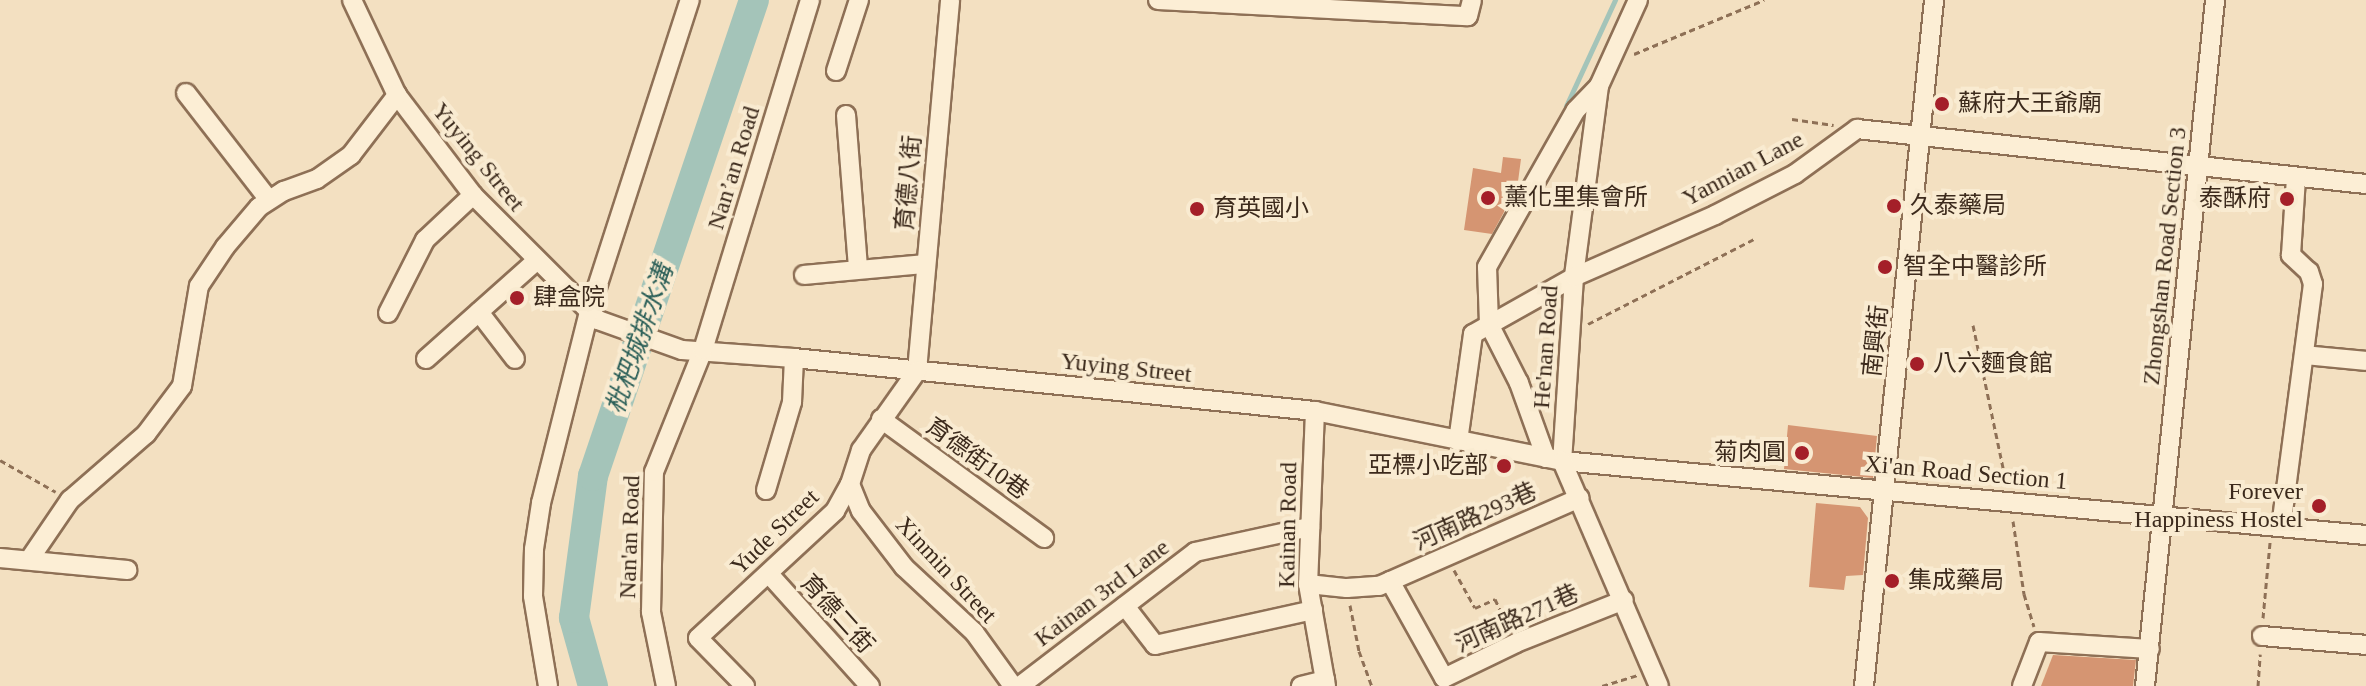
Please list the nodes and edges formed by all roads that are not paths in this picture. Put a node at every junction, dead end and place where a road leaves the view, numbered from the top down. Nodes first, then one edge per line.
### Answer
1 (352, 0) edge
2 (690, 0) edge
3 (810, 0) edge
4 (859, 0) edge
5 (950, 0) edge
6 (1158, 0) edge
7 (1182, 0) edge
8 (1638, 0) edge
9 (1934, 0) edge
10 (2215, 0) edge
11 (1358, 5) edge
12 (1470, 8) edge
13 (836, 71) dead end
14 (1599, 86) junction
15 (186, 93) dead end
16 (397, 95) junction
17 (846, 115) dead end
18 (1921, 138) junction
19 (2199, 167) junction
20 (2296, 178) junction
21 (2366, 184) edge
22 (473, 195) junction
23 (269, 200) junction
24 (536, 261) junction
25 (926, 264) junction
26 (858, 269) junction
27 (804, 275) dead end
28 (1574, 277) junction
29 (479, 312) junction
30 (388, 313) dead end
31 (594, 316) junction
32 (1489, 324) junction
33 (703, 350) junction
34 (2304, 355) junction
35 (794, 358) junction
36 (426, 359) dead end
37 (515, 359) dead end
38 (2366, 361) edge
39 (917, 371) junction
40 (1315, 411) junction
41 (881, 419) junction
42 (1458, 441) junction
43 (1554, 459) junction
44 (850, 484) junction
45 (766, 490) dead end
46 (1885, 490) junction
47 (1579, 498) junction
48 (2161, 516) junction
49 (2276, 526) junction
50 (1310, 527) junction
51 (2366, 535) edge
52 (1044, 538) dead end
53 (0, 558) edge
54 (29, 560) junction
55 (127, 570) dead end
56 (769, 574) junction
57 (1390, 581) junction
58 (1308, 584) junction
59 (1624, 600) junction
60 (1125, 606) junction
61 (1313, 610) junction
62 (2262, 636) road end
63 (2366, 645) edge
64 (2150, 649) junction
65 (1656, 678) edge
66 (1325, 683) edge
67 (548, 686) edge
68 (666, 686) edge
69 (745, 686) edge
70 (870, 686) edge
71 (1013, 686) edge
72 (1020, 686) edge
73 (1301, 686) edge
74 (1864, 686) edge
75 (2022, 686) edge
76 (2145, 686) edge

1 - 16 street, Yuying Street
2 - 31 street
3 - 33 street, Nan’an Road
4 - 13 street
5 - 25 street, 育德八街
6 - 7 street
7 - 11 street
8 - 14 street, He'nan Road
9 - 18 street, 南興街
10 - 19 street, Zhongshan Road Section 3
11 - 12 street
14 - 28 street, He'nan Road
14 - 32 street
15 - 23 street
16 - 22 street, Yuying Street
16 - 23 street
17 - 26 street
18 - 19 street
18 - 28 street, Yannian Lane
18 - 46 street, 南興街
19 - 20 street
19 - 48 street, Zhongshan Road Section 3
20 - 21 street
20 - 34 street
22 - 24 street, Yuying Street
22 - 30 street
23 - 54 street
24 - 29 street
24 - 31 street, Yuying Street
25 - 26 street
25 - 39 street, 育德八街
26 - 27 street
28 - 32 street, Yannian Lane
28 - 43 street, He'nan Road
29 - 36 street
29 - 37 street
31 - 33 street, Yuying Street
31 - 67 street
32 - 42 street, Yannian Lane
32 - 43 street
33 - 35 street, Yuying Street
33 - 68 street, Nan'an Road
34 - 38 street
34 - 49 street
35 - 39 street, Yuying Street
35 - 45 street
39 - 40 street, Yuying Street
39 - 41 street, Yude Street
40 - 42 street, Yuying Street
40 - 50 street, Kainan Road
41 - 44 street, Yude Street
41 - 52 street, 育德街10巷
42 - 43 street, Yuying Street
43 - 46 street, Xi'an Road Section 1
43 - 47 street, He'nan Road
44 - 56 street, Yude Street
44 - 71 street, Xinmin Street
46 - 48 street, Xi'an Road Section 1
46 - 74 street, 南興街
47 - 57 street, 河南路293巷
47 - 59 street, He'nan Road
48 - 49 street, Xi'an Road Section 1
48 - 64 street, Zhongshan Road Section 3
49 - 51 street, Xi'an Road Section 1
50 - 58 street, Kainan Road
50 - 60 street, Kainan 3rd Lane
53 - 54 street
54 - 55 street
56 - 69 street, Yude Street
56 - 70 street, 育德二街
57 - 58 street, 河南路293巷
57 - 59 street, 河南路271巷
58 - 61 street, Kainan Road
59 - 65 street, He'nan Road
60 - 61 street
60 - 72 street, Kainan 3rd Lane
61 - 66 street, Kainan Road
62 - 63 street
64 - 75 street
64 - 76 street, Zhongshan Road Section 3
66 - 73 street

